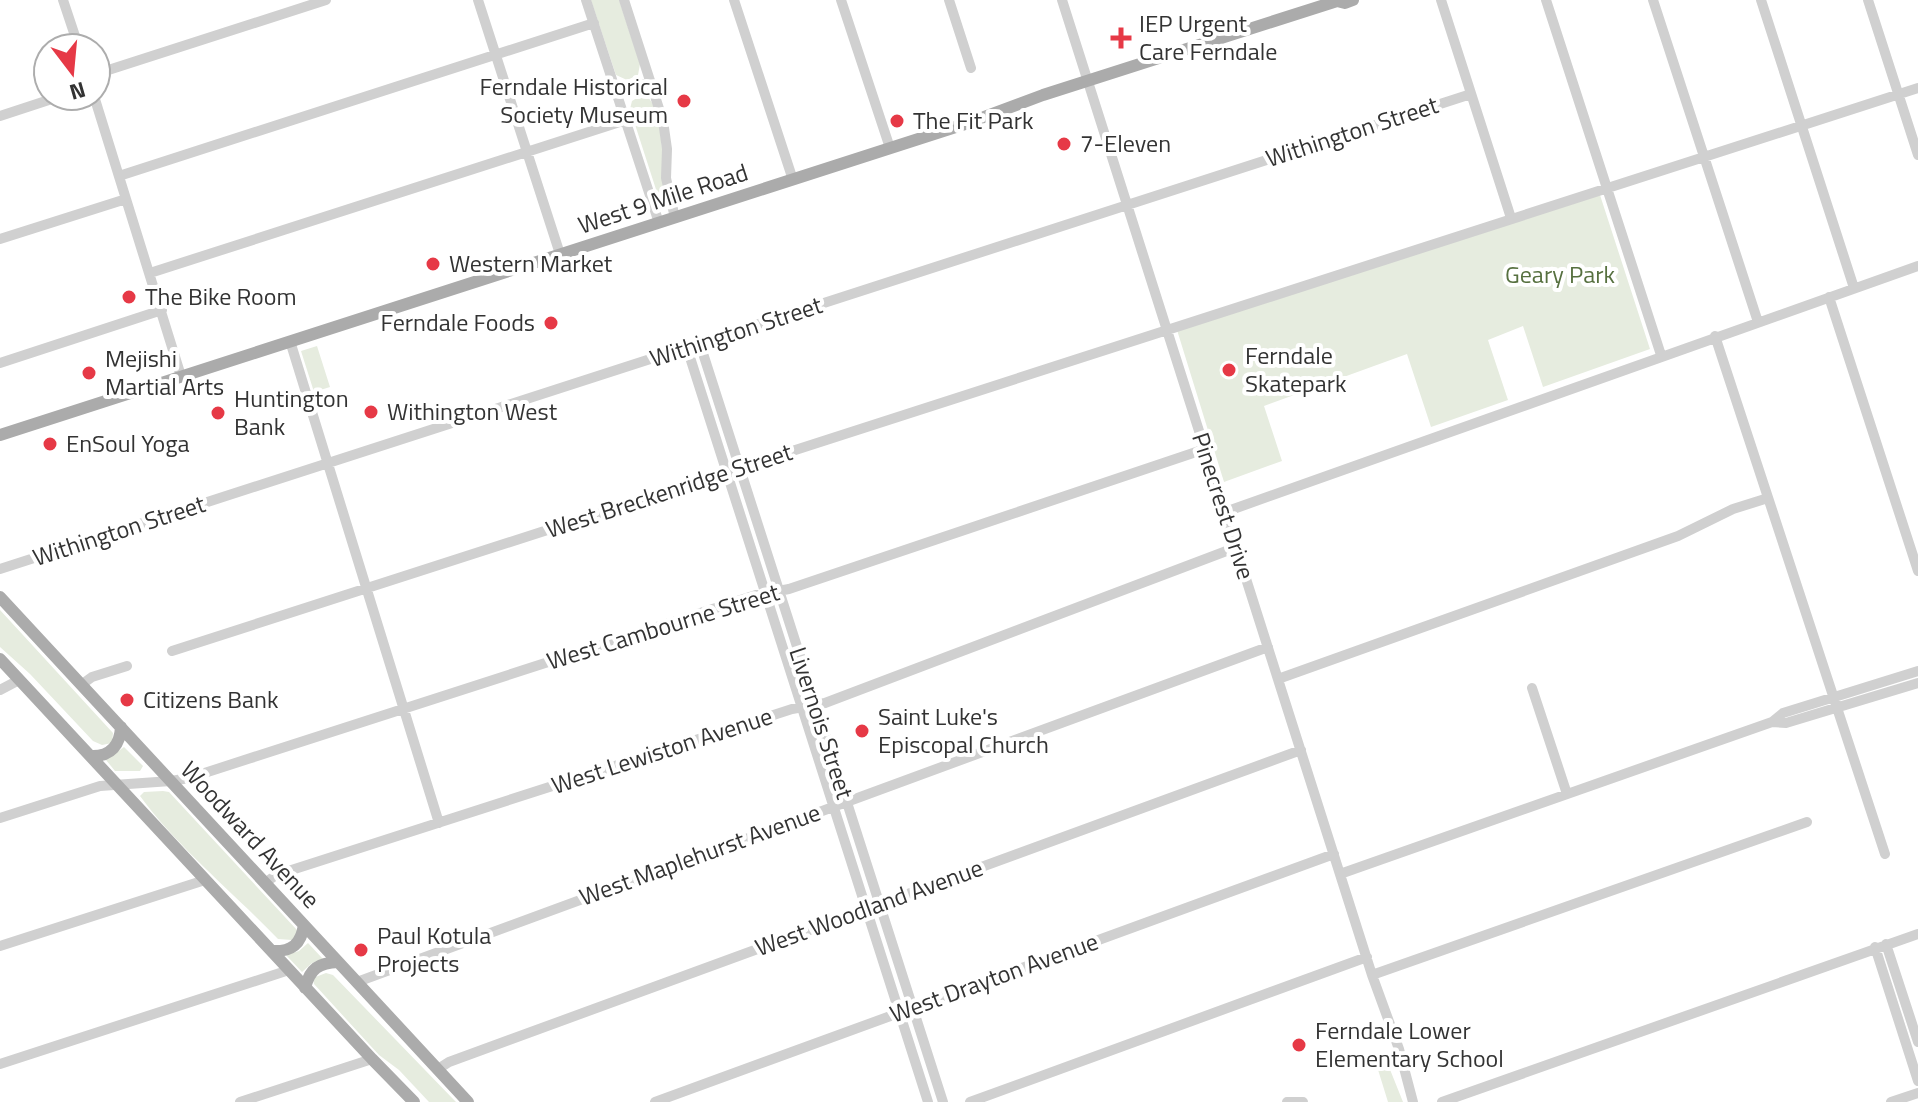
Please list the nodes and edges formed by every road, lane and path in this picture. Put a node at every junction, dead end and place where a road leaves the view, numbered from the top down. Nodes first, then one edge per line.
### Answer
1 (63, 0) edge
2 (326, 0) edge
3 (478, 0) edge
4 (586, 0) edge
5 (624, 0) edge
6 (734, 0) edge
7 (841, 0) edge
8 (949, 0) edge
9 (1062, 0) edge
10 (1338, 0) edge
11 (1353, 0) edge
12 (1441, 0) edge
13 (1546, 0) edge
14 (1653, 0) edge
15 (1761, 0) edge
16 (1868, 0) edge
17 (594, 23) junction
18 (74, 32) edge
19 (495, 55) junction
20 (971, 68) dead end
21 (112, 69) edge
22 (1087, 81) junction
23 (651, 82) junction
24 (1918, 88) edge
25 (616, 93) junction
26 (1471, 94) junction
27 (1898, 94) junction
28 (32, 106) edge
29 (99, 112) edge
30 (0, 116) edge
31 (626, 120) junction
32 (1801, 125) junction
33 (890, 148) junction
34 (527, 152) junction
35 (1918, 155) edge
36 (1704, 157) junction
37 (119, 176) junction
38 (793, 180) junction
39 (1607, 188) junction
40 (126, 199) junction
41 (1127, 206) junction
42 (675, 218) junction
43 (1511, 218) junction
44 (659, 223) junction
45 (0, 239) edge
46 (560, 254) junction
47 (1918, 266) edge
48 (150, 273) junction
49 (1854, 288) junction
50 (1829, 297) junction
51 (162, 310) junction
52 (1758, 322) junction
53 (1166, 329) junction
54 (1715, 336) junction
55 (290, 341) junction
56 (700, 344) junction
57 (687, 348) junction
58 (1661, 355) junction
59 (0, 363) edge
60 (181, 376) junction
61 (0, 435) edge
62 (1205, 449) junction
63 (327, 464) junction
64 (740, 468) junction
65 (727, 473) junction
66 (1768, 498) junction
67 (1225, 512) junction
68 (1237, 547) junction
69 (0, 569) edge
70 (1918, 571) edge
71 (366, 589) junction
72 (779, 591) junction
73 (765, 593) junction
74 (0, 597) edge
75 (1268, 647) junction
76 (172, 651) dead end
77 (0, 659) edge
78 (127, 666) dead end
79 (1918, 671) edge
80 (1278, 679) junction
81 (19, 680) junction
82 (1918, 683) edge
83 (81, 685) junction
84 (1532, 688) dead end
85 (0, 690) edge
86 (1835, 703) junction
87 (815, 705) junction
88 (801, 708) junction
89 (403, 709) junction
90 (121, 727) junction
91 (1301, 750) junction
92 (93, 756) junction
93 (171, 781) junction
94 (116, 784) junction
95 (1567, 794) junction
96 (846, 801) junction
97 (833, 806) junction
98 (0, 818) edge
99 (1807, 822) dead end
100 (439, 823) junction
101 (1334, 854) junction
102 (1885, 854) dead end
103 (1340, 874) junction
104 (205, 880) junction
105 (265, 883) junction
106 (879, 904) junction
107 (866, 909) junction
108 (304, 925) junction
109 (1918, 934) edge
110 (1886, 944) junction
111 (0, 946) edge
112 (1875, 947) junction
113 (272, 951) junction
114 (1367, 957) junction
115 (338, 962) junction
116 (289, 970) junction
117 (1372, 975) junction
118 (357, 982) junction
119 (305, 988) junction
120 (912, 1008) junction
121 (899, 1013) junction
122 (1918, 1042) edge
123 (372, 1059) junction
124 (0, 1064) edge
125 (438, 1069) junction
126 (1918, 1081) edge
127 (1918, 1093) edge
128 (240, 1102) edge
129 (414, 1102) edge
130 (468, 1102) edge
131 (655, 1102) edge
132 (928, 1102) edge
133 (943, 1102) edge
134 (970, 1102) edge
135 (1287, 1102) edge
136 (1303, 1102) edge
137 (1413, 1102) edge
138 (1442, 1102) edge
139 (1891, 1102) edge

1 - 18 street
2 - 21 street
3 - 19 street
4 - 17 street
5 - 23 street
6 - 38 street
7 - 33 street
8 - 20 street
9 - 22 street, Pinecrest Drive
10 - 11 main road, West 9 Mile Road
10 - 22 main road, West 9 Mile Road
12 - 26 street
13 - 39 street
14 - 36 street
15 - 32 street
16 - 27 street
17 - 19 street
17 - 25 street
19 - 34 street
19 - 37 street
22 - 33 main road, West 9 Mile Road
22 - 41 street, Pinecrest Drive
23 - 25 street
23 - 42 street
24 - 27 street, West Breckenridge Street
25 - 31 street
26 - 41 street, Withington Street
26 - 43 street
27 - 32 street, West Breckenridge Street
27 - 35 street
28 - 30 street
29 - 37 street
31 - 34 street
31 - 44 street
32 - 36 street, West Breckenridge Street
32 - 49 street
33 - 38 main road, West 9 Mile Road
34 - 46 street
34 - 48 street
36 - 39 street, West Breckenridge Street
36 - 52 street
37 - 40 street
38 - 42 main road, West 9 Mile Road
39 - 43 street, West Breckenridge Street
39 - 58 street
40 - 45 street
40 - 48 street
41 - 53 street, Pinecrest Drive
41 - 56 street, Withington Street
42 - 44 main road, West 9 Mile Road
43 - 53 street, West Breckenridge Street
44 - 46 main road, West 9 Mile Road
46 - 55 main road, West 9 Mile Road
47 - 49 street
48 - 51 street
49 - 50 street
50 - 52 street
50 - 70 street
51 - 59 street
51 - 60 street
52 - 54 street
53 - 62 street, Pinecrest Drive
53 - 64 street, West Breckenridge Street
54 - 58 street
54 - 66 street
55 - 60 main road, West 9 Mile Road
55 - 63 street
56 - 57 street, Withington Street
56 - 64 street, Livernois Street
57 - 63 street, Withington Street
57 - 65 street, Livernois Street
58 - 67 street
60 - 61 main road, West 9 Mile Road
62 - 67 street, Pinecrest Drive
62 - 72 street, West Cambourne Street
63 - 69 street, Withington Street
63 - 71 street
64 - 65 street, West Breckenridge Street
64 - 72 street, Livernois Street
65 - 71 street, West Breckenridge Street
65 - 73 street, Livernois Street
66 - 80 street
66 - 86 street
67 - 68 street, Pinecrest Drive
68 - 75 street, Pinecrest Drive
68 - 87 street, West Lewiston Avenue
71 - 76 street, West Breckenridge Street
71 - 89 street
72 - 73 street, West Cambourne Street
72 - 87 street, Livernois Street
73 - 88 street, Livernois Street
73 - 89 street, West Cambourne Street
74 - 83 main road, Woodward Avenue
75 - 80 street, Pinecrest Drive
75 - 96 street, West Maplehurst Avenue
77 - 81 main road
78 - 83 street
79 - 86 street
80 - 91 street, Pinecrest Drive
81 - 85 street
81 - 92 main road
82 - 86 street
83 - 90 main road, Woodward Avenue
84 - 95 street
86 - 95 street
86 - 102 street
87 - 88 street, West Lewiston Avenue
87 - 96 street, Livernois Street
88 - 97 street, Livernois Street
88 - 100 street, West Lewiston Avenue
89 - 93 street, West Cambourne Street
89 - 100 street
90 - 92 main road
90 - 93 main road, Woodward Avenue
91 - 101 street, Pinecrest Drive
91 - 106 street, West Woodland Avenue
92 - 94 main road
93 - 94 street, West Cambourne Street
93 - 105 main road, Woodward Avenue
94 - 98 street, West Cambourne Street
94 - 104 main road
95 - 103 street
96 - 97 street, West Maplehurst Avenue
96 - 106 street, Livernois Street
97 - 107 street, Livernois Street
97 - 118 street, West Maplehurst Avenue
99 - 117 street
100 - 105 street, West Lewiston Avenue
101 - 103 street, Pinecrest Drive
101 - 120 street, West Drayton Avenue
103 - 114 street, Pinecrest Drive
104 - 111 street
104 - 113 main road
105 - 108 main road, Woodward Avenue
106 - 107 street, West Woodland Avenue
106 - 120 street, Livernois Street
107 - 121 street, Livernois Street
107 - 125 street, West Woodland Avenue
108 - 113 main road
108 - 115 main road, Woodward Avenue
109 - 110 street
110 - 112 street
110 - 122 street
112 - 126 street
112 - 138 street
113 - 116 main road
114 - 117 street, Pinecrest Drive
114 - 134 street
115 - 118 main road, Woodward Avenue
115 - 119 main road
116 - 119 main road
116 - 124 street
117 - 137 street, Pinecrest Drive
118 - 125 main road, Woodward Avenue
119 - 123 main road
120 - 121 street, West Drayton Avenue
120 - 133 street, Livernois Street
121 - 131 street, West Drayton Avenue
121 - 132 street, Livernois Street
123 - 128 street
123 - 129 main road
125 - 130 main road, Woodward Avenue
127 - 139 street
135 - 136 street

